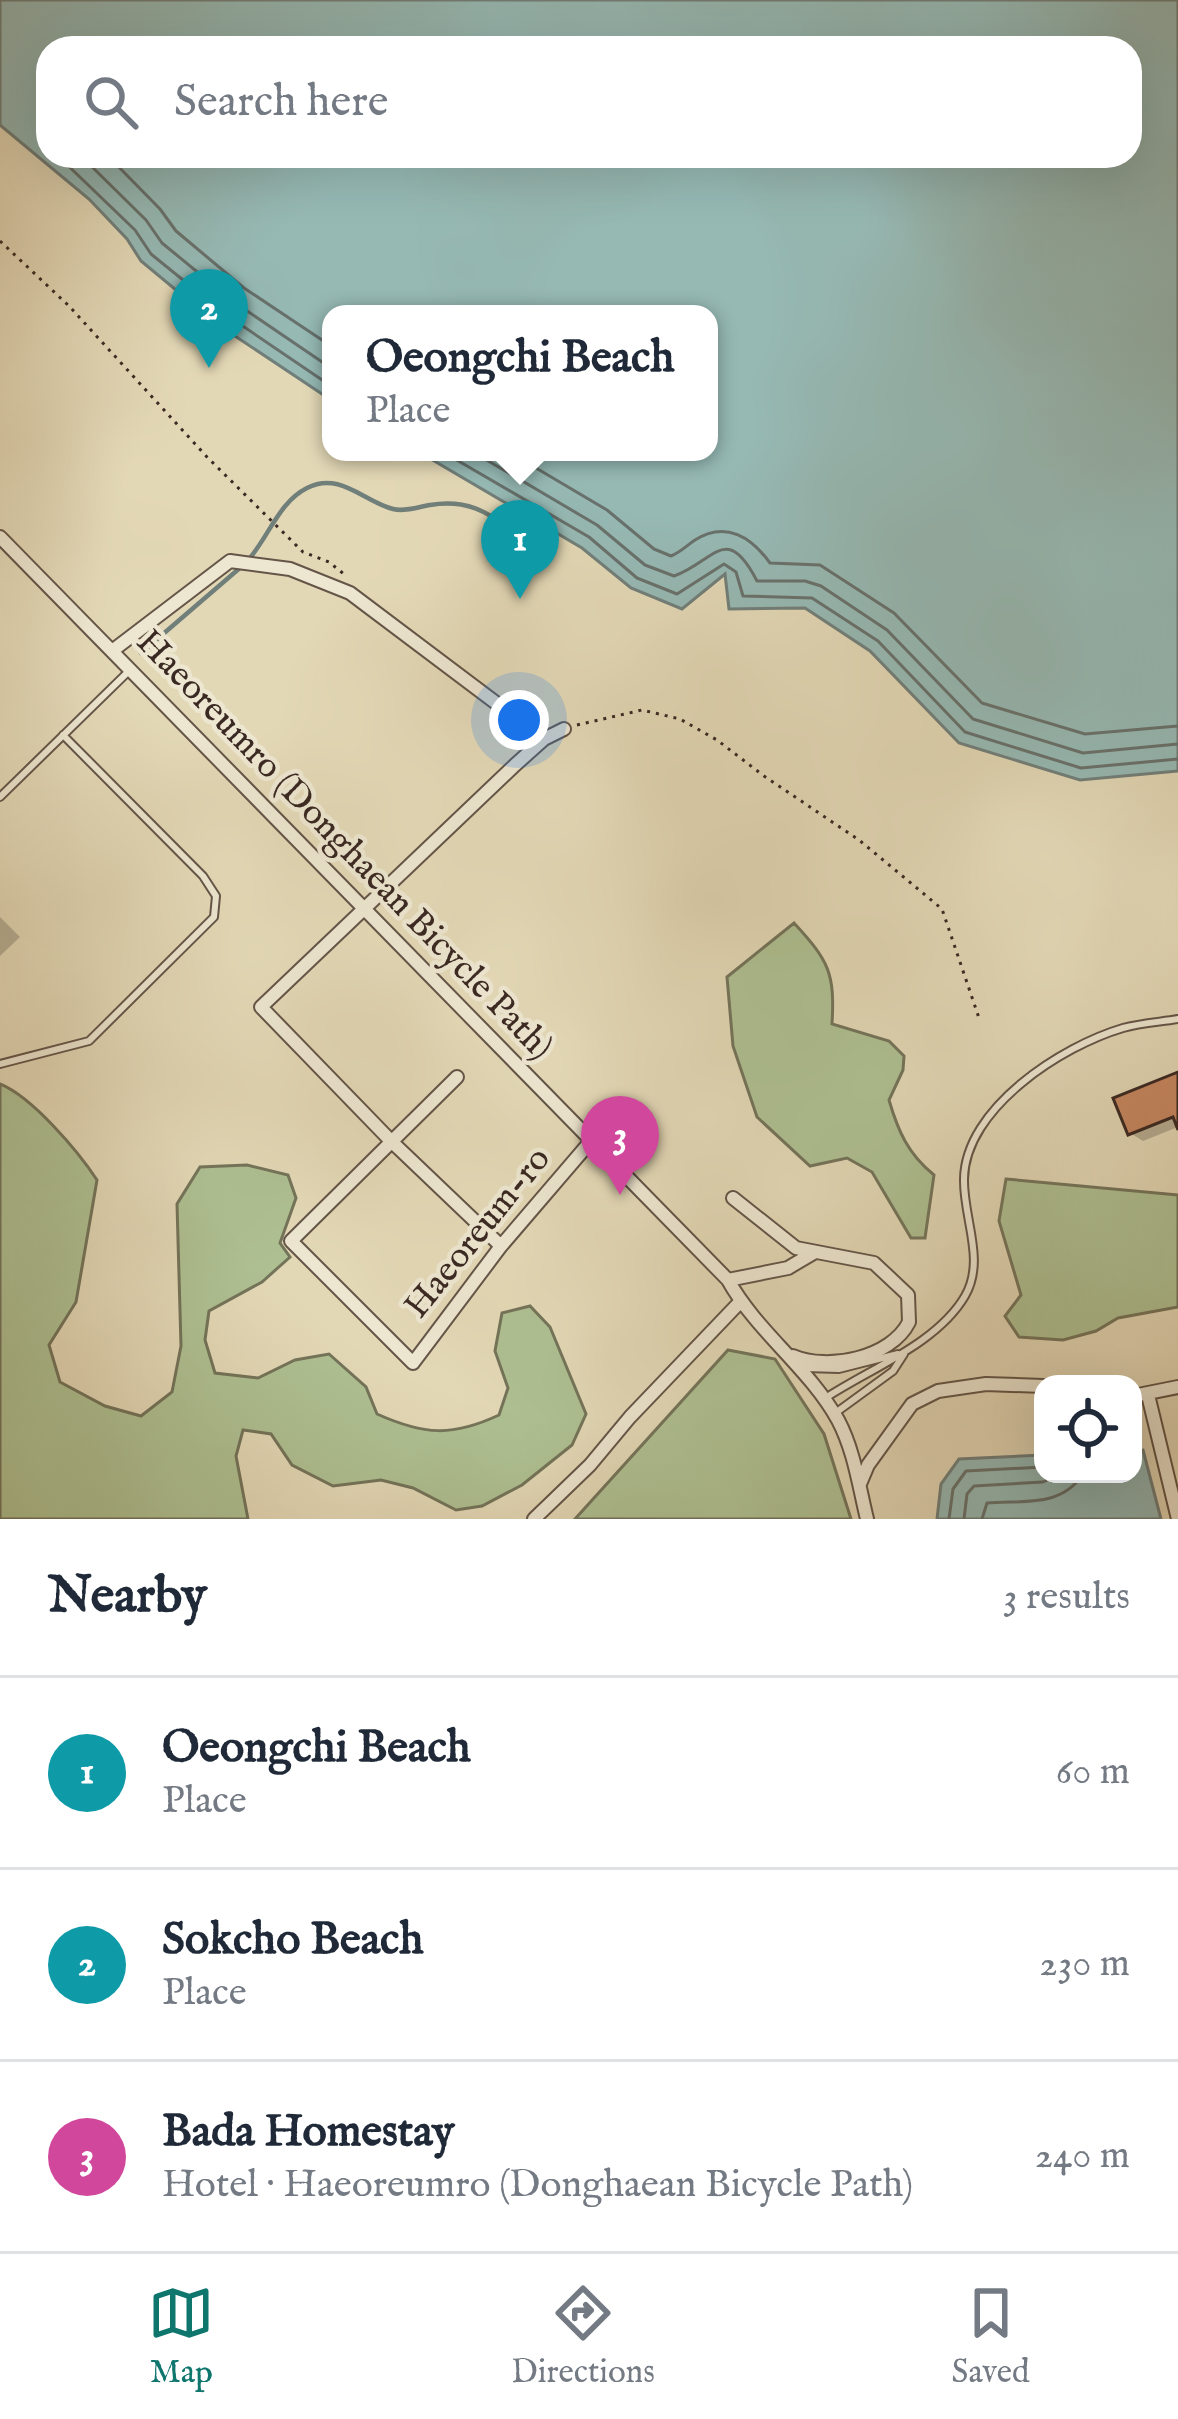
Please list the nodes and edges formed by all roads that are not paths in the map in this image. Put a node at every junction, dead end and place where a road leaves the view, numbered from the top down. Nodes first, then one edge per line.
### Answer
1 (0, 537) edge
2 (112, 651) junction
3 (130, 670) junction
4 (564, 729) road end
5 (63, 735) junction
6 (544, 739) junction
7 (0, 797) edge
8 (362, 910) junction
9 (1178, 1019) edge
10 (0, 1064) edge
11 (457, 1076) dead end
12 (391, 1141) junction
13 (591, 1141) junction
14 (733, 1198) dead end
15 (501, 1246) junction
16 (814, 1252) junction
17 (728, 1280) junction
18 (740, 1302) junction
19 (907, 1351) junction
20 (790, 1357) junction
21 (1034, 1386) edge
22 (1178, 1387) edge
23 (1142, 1395) edge
24 (1142, 1398) edge
25 (824, 1399) junction
26 (834, 1414) junction
27 (859, 1485) junction
28 (534, 1519) edge
29 (867, 1519) edge
30 (1178, 1519) edge

1 - 2 street, Haeoreumro (Donghaean Bicycle Path)
2 - 3 street, Haeoreumro (Donghaean Bicycle Path)
2 - 6 street
3 - 5 lane
3 - 8 street, Haeoreumro (Donghaean Bicycle Path)
4 - 6 street
5 - 7 lane
5 - 10 lane
6 - 8 street
8 - 12 street
8 - 13 street, Haeoreumro (Donghaean Bicycle Path)
9 - 19 lane
11 - 12 street
12 - 15 street
12 - 15 street, Haeoreum-ro
13 - 15 street, Haeoreum-ro
13 - 17 street, Haeoreumro (Donghaean Bicycle Path)
14 - 16 street
16 - 17 street
16 - 20 street
17 - 18 street, Haeoreumro (Donghaean Bicycle Path)
18 - 20 street, Haeoreumro (Donghaean Bicycle Path)
18 - 28 street
19 - 20 lane
19 - 25 lane
19 - 26 lane
20 - 25 street, Haeoreumro (Donghaean Bicycle Path)
21 - 27 street
22 - 23 street
24 - 30 street
25 - 26 street, Haeoreumro (Donghaean Bicycle Path)
26 - 27 street, Haeoreumro (Donghaean Bicycle Path)
27 - 29 street, Haeoreumro (Donghaean Bicycle Path)

